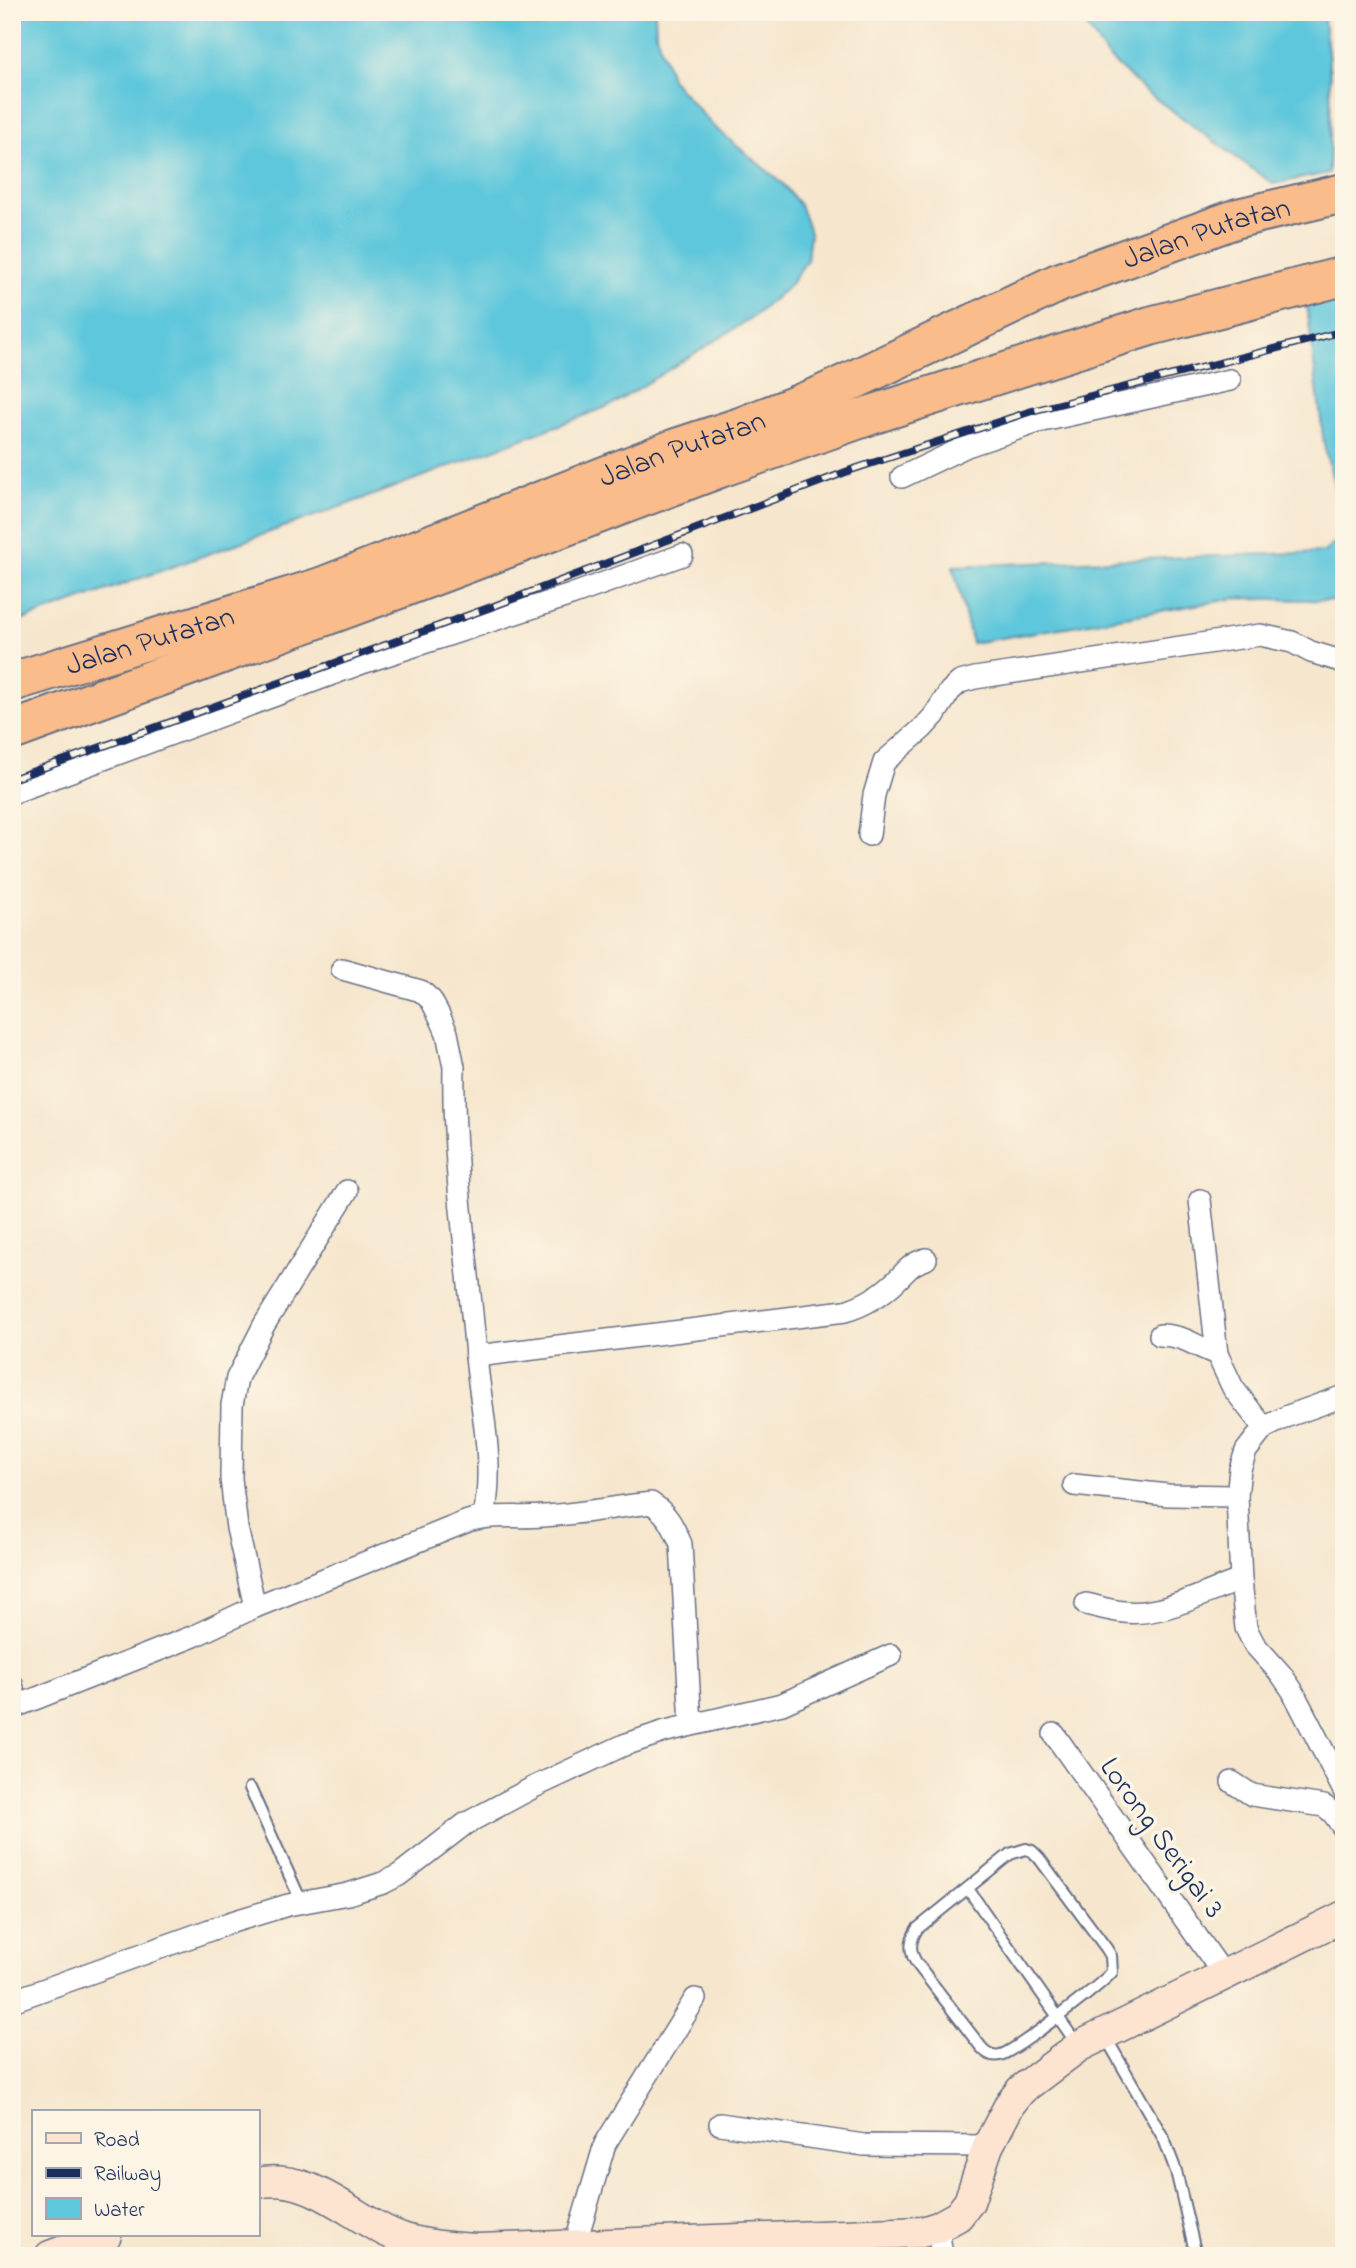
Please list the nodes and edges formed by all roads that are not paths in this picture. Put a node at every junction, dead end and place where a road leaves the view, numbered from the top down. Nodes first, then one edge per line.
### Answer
1 (1344, 193) edge
2 (1344, 276) edge
3 (1230, 380) dead end
4 (676, 447) junction
5 (720, 468) junction
6 (902, 477) dead end
7 (682, 555) dead end
8 (321, 587) junction
9 (402, 588) junction
10 (1344, 662) edge
11 (12, 682) edge
12 (12, 731) edge
13 (12, 793) edge
14 (869, 835) dead end
15 (342, 969) dead end
16 (347, 1191) dead end
17 (1200, 1200) dead end
18 (926, 1259) dead end
19 (1160, 1335) dead end
20 (1217, 1354) junction
21 (476, 1356) junction
22 (1344, 1396) edge
23 (1264, 1428) junction
24 (1074, 1485) dead end
25 (1237, 1496) junction
26 (484, 1516) junction
27 (1241, 1580) junction
28 (1086, 1604) dead end
29 (255, 1607) junction
30 (891, 1655) dead end
31 (12, 1684) edge
32 (14, 1708) edge
33 (691, 1725) junction
34 (1054, 1734) dead end
35 (1232, 1782) dead end
36 (250, 1788) dead end
37 (1339, 1798) edge
38 (1344, 1829) edge
39 (968, 1889) junction
40 (301, 1901) junction
41 (1344, 1916) edge
42 (1224, 1975) junction
43 (695, 1999) dead end
44 (12, 2001) edge
45 (1056, 2016) junction
46 (1091, 2040) junction
47 (720, 2124) dead end
48 (988, 2146) junction
49 (259, 2183) edge
50 (103, 2236) edge
51 (940, 2241) edge
52 (575, 2245) junction
53 (433, 2250) edge
54 (1195, 2251) dead end
55 (50, 2256) edge

1 - 4 highway, Jalan Putatan
2 - 5 highway, Jalan Putatan
3 - 6 street
4 - 5 highway
4 - 8 highway, Jalan Putatan
5 - 9 highway, Jalan Putatan
7 - 13 street
8 - 9 highway
8 - 11 highway, Jalan Putatan
9 - 12 highway, Jalan Putatan
10 - 14 street
15 - 21 street
16 - 29 street
17 - 20 street
18 - 21 street
19 - 20 street
20 - 23 street
21 - 26 street
22 - 23 street
23 - 25 street
24 - 25 street
25 - 27 street
26 - 29 street
26 - 33 street
27 - 28 street
27 - 37 street
29 - 32 street
30 - 33 street
31 - 32 street
33 - 40 street
34 - 42 street, Lorong Serigai 3
35 - 37 street
36 - 40 lane
37 - 38 street
39 - 45 lane
39 - 45 lane
39 - 45 lane
40 - 44 street
41 - 42 street
42 - 46 street
43 - 52 street
45 - 46 lane
46 - 48 street
46 - 54 lane
47 - 48 street
48 - 51 street
49 - 53 street
50 - 55 street
51 - 52 street
52 - 53 street

